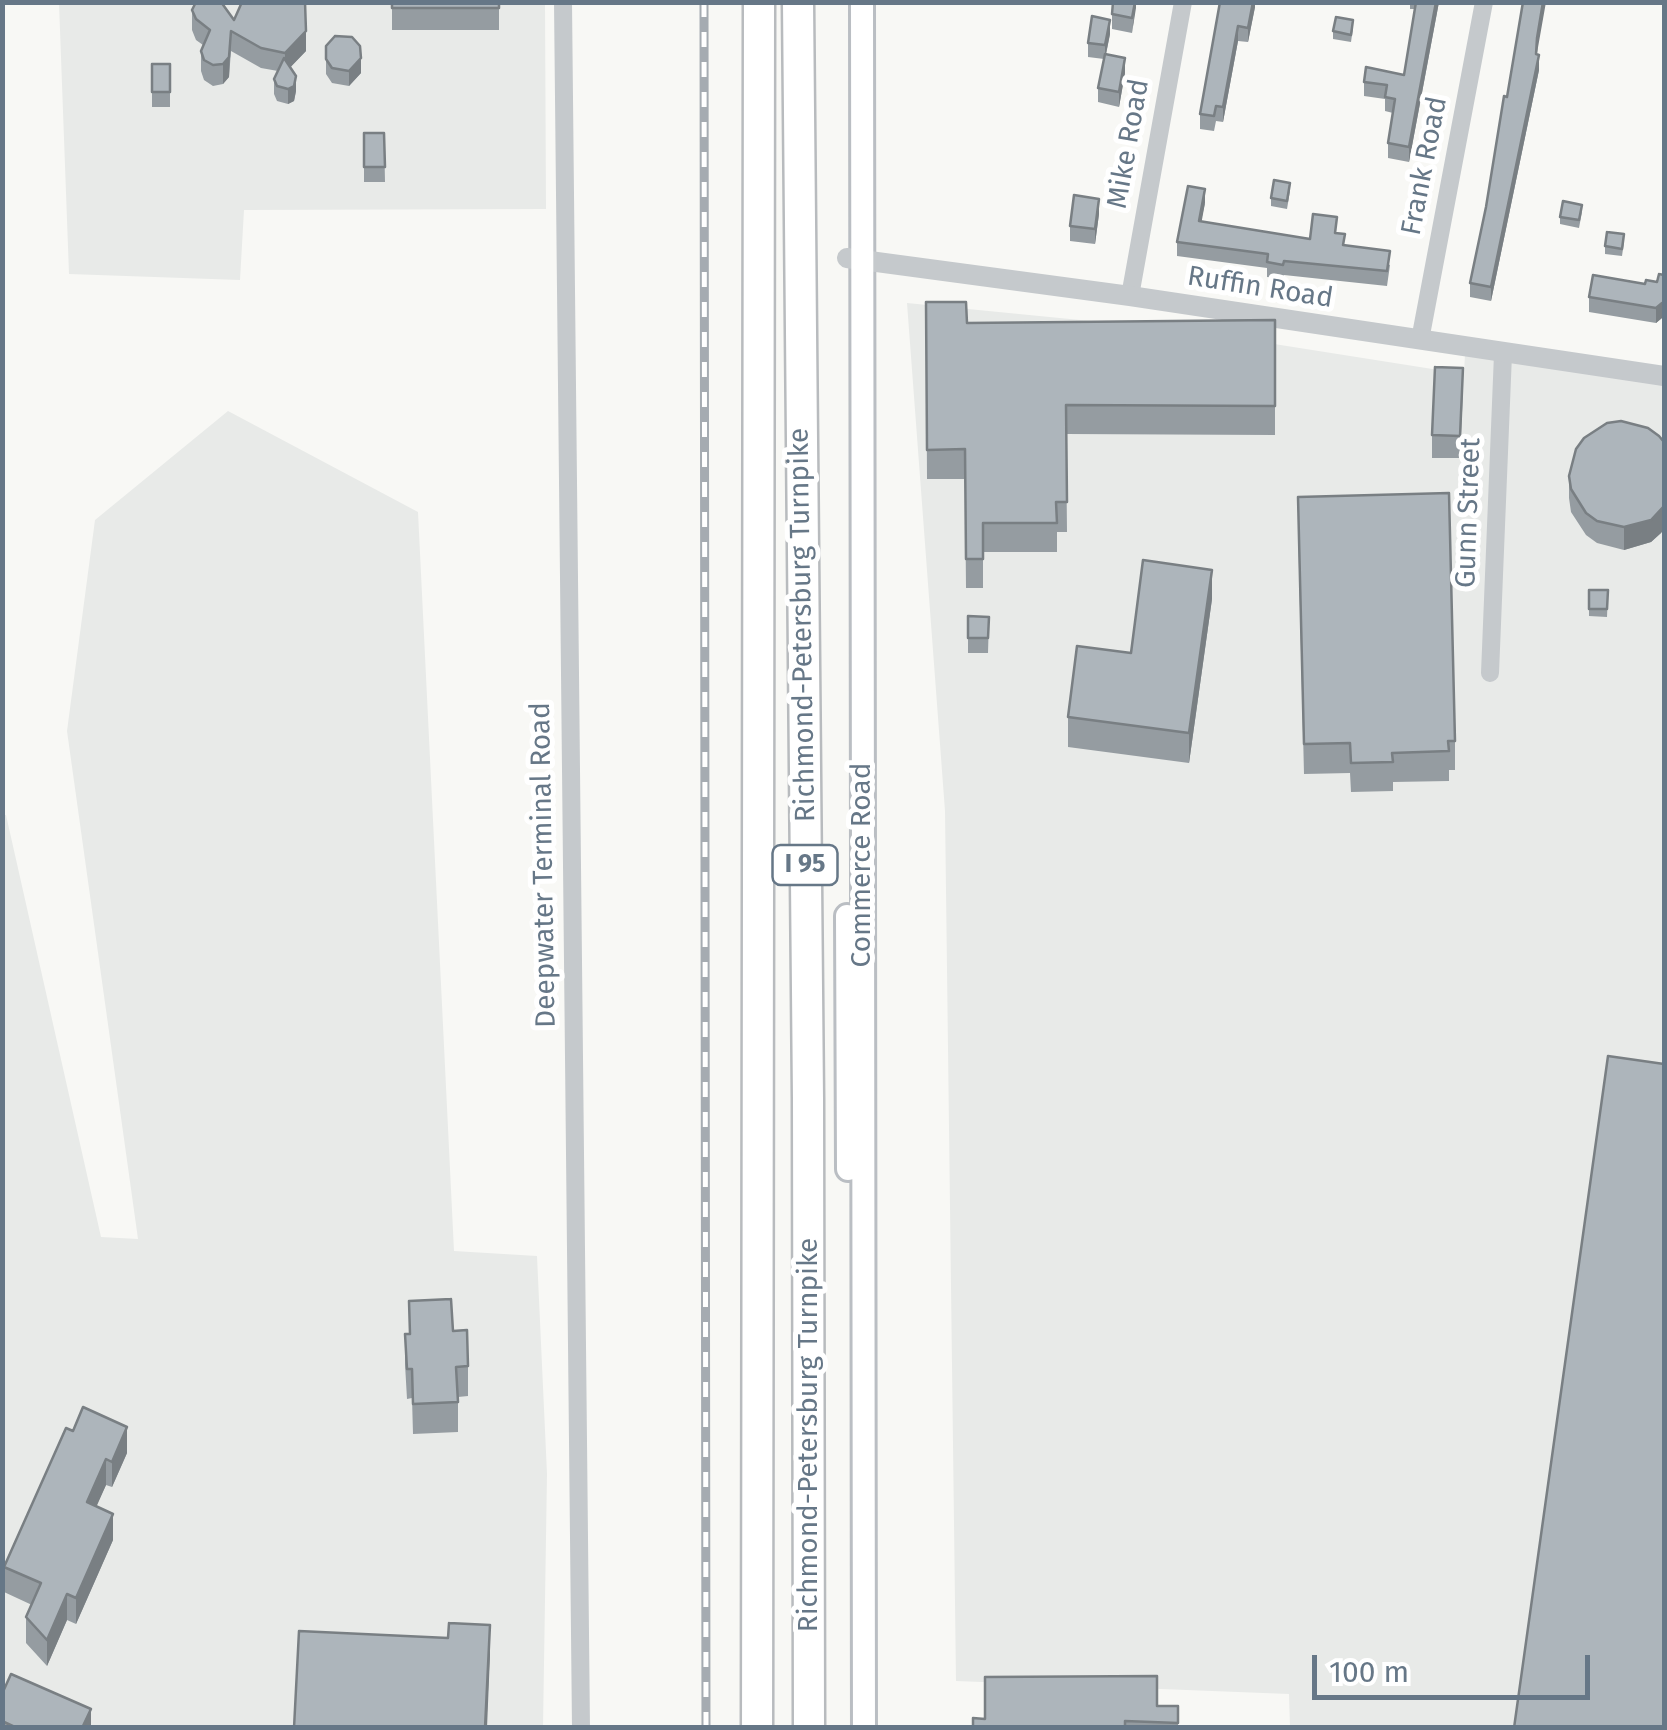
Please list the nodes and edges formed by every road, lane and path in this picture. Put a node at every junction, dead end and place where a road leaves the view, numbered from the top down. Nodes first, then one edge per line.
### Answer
1 (563, 2) edge
2 (759, 2) edge
3 (798, 2) edge
4 (847, 2) edge
5 (862, 2) edge
6 (1182, 2) edge
7 (1484, 2) edge
8 (855, 259) junction
9 (1130, 296) junction
10 (1420, 340) junction
11 (1503, 354) junction
12 (1664, 376) edge
13 (1490, 673) dead end
14 (581, 1728) edge
15 (757, 1728) edge
16 (810, 1728) edge
17 (851, 1728) edge
18 (864, 1728) edge

1 - 14 street, Deepwater Terminal Road
2 - 15 highway, Richmond-Petersburg Turnpike / I 95
3 - 16 highway, Richmond-Petersburg Turnpike / I 95
4 - 8 main road, Commerce Road
5 - 8 main road, Commerce Road
6 - 9 street, Mike Road
7 - 10 street, Frank Road
8 - 9 street, Ruffin Road
8 - 17 main road, Commerce Road
8 - 18 main road, Commerce Road
9 - 10 street, Ruffin Road
10 - 11 street, Ruffin Road
11 - 12 street, Ruffin Road
11 - 13 street, Gunn Street

